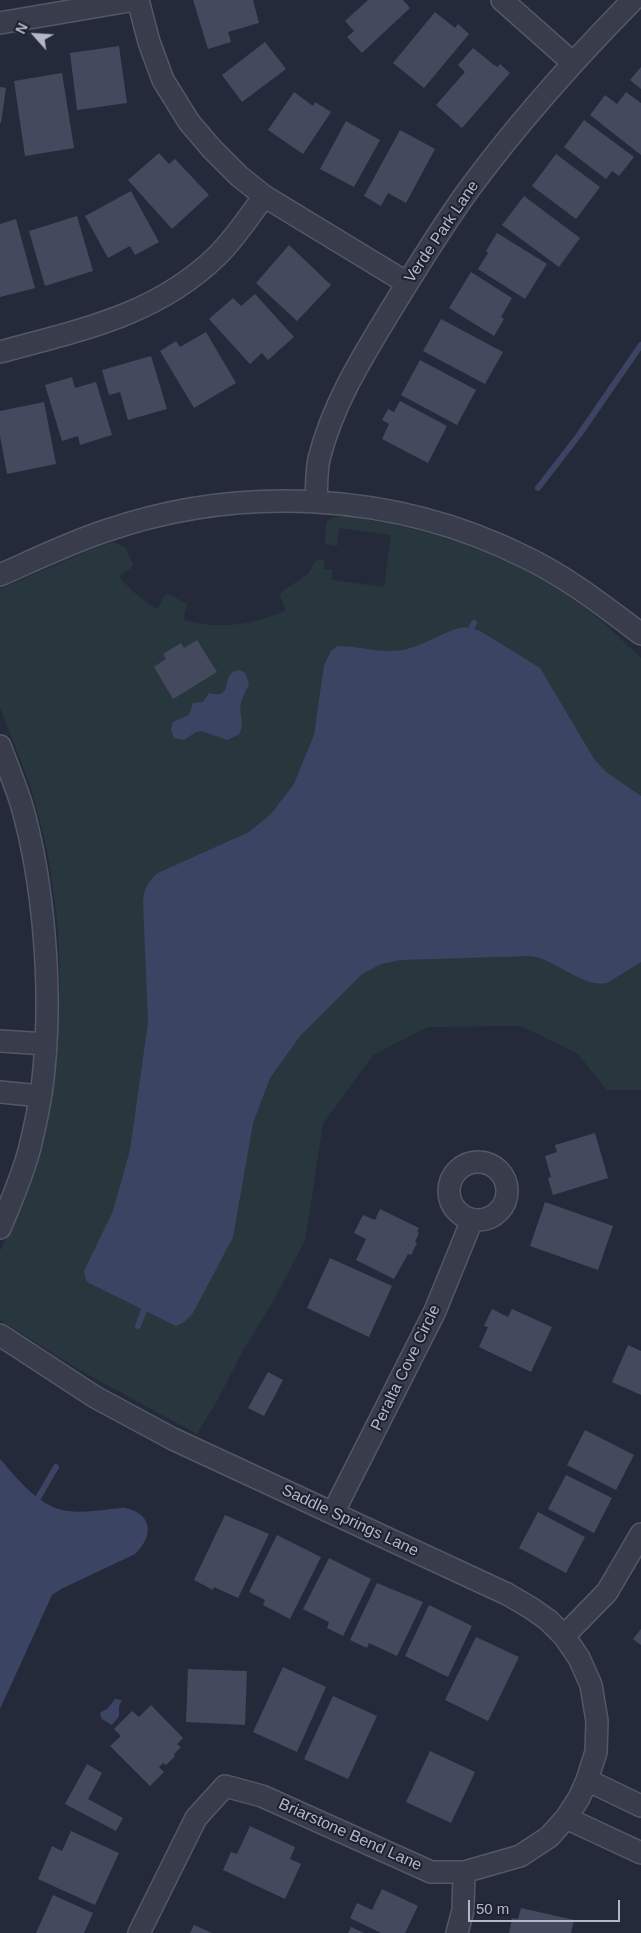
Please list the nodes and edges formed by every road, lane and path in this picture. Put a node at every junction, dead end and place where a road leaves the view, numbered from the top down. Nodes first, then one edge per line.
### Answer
1 (137, 0) edge
2 (502, 0) edge
3 (633, 0) edge
4 (0, 23) edge
5 (573, 64) junction
6 (264, 196) junction
7 (408, 283) junction
8 (0, 352) edge
9 (316, 501) junction
10 (0, 575) edge
11 (641, 634) edge
12 (0, 746) edge
13 (0, 1041) edge
14 (46, 1044) junction
15 (0, 1092) edge
16 (40, 1096) junction
17 (472, 1220) dead end
18 (0, 1228) edge
19 (0, 1335) edge
20 (334, 1513) junction
21 (641, 1534) edge
22 (564, 1636) junction
23 (588, 1780) junction
24 (641, 1806) edge
25 (566, 1818) junction
26 (641, 1853) edge
27 (464, 1872) junction
28 (139, 1933) edge
29 (457, 1933) edge

1 - 4 street
1 - 6 street
2 - 5 street
3 - 5 street, Verde Park Lane
5 - 7 street, Verde Park Lane
6 - 7 street
6 - 8 street
7 - 9 street, Verde Park Lane
9 - 10 street
9 - 11 street
12 - 14 street
13 - 14 street
14 - 16 street
15 - 16 street
16 - 18 street
17 - 20 street, Peralta Cove Circle
19 - 20 street, Saddle Springs Lane
20 - 22 street, Saddle Springs Lane
21 - 22 street
22 - 23 street, Saddle Springs Lane
23 - 24 street
23 - 25 street, Briarstone Bend Lane
25 - 26 street
25 - 27 street, Briarstone Bend Lane
27 - 28 street, Briarstone Bend Lane
27 - 29 street

